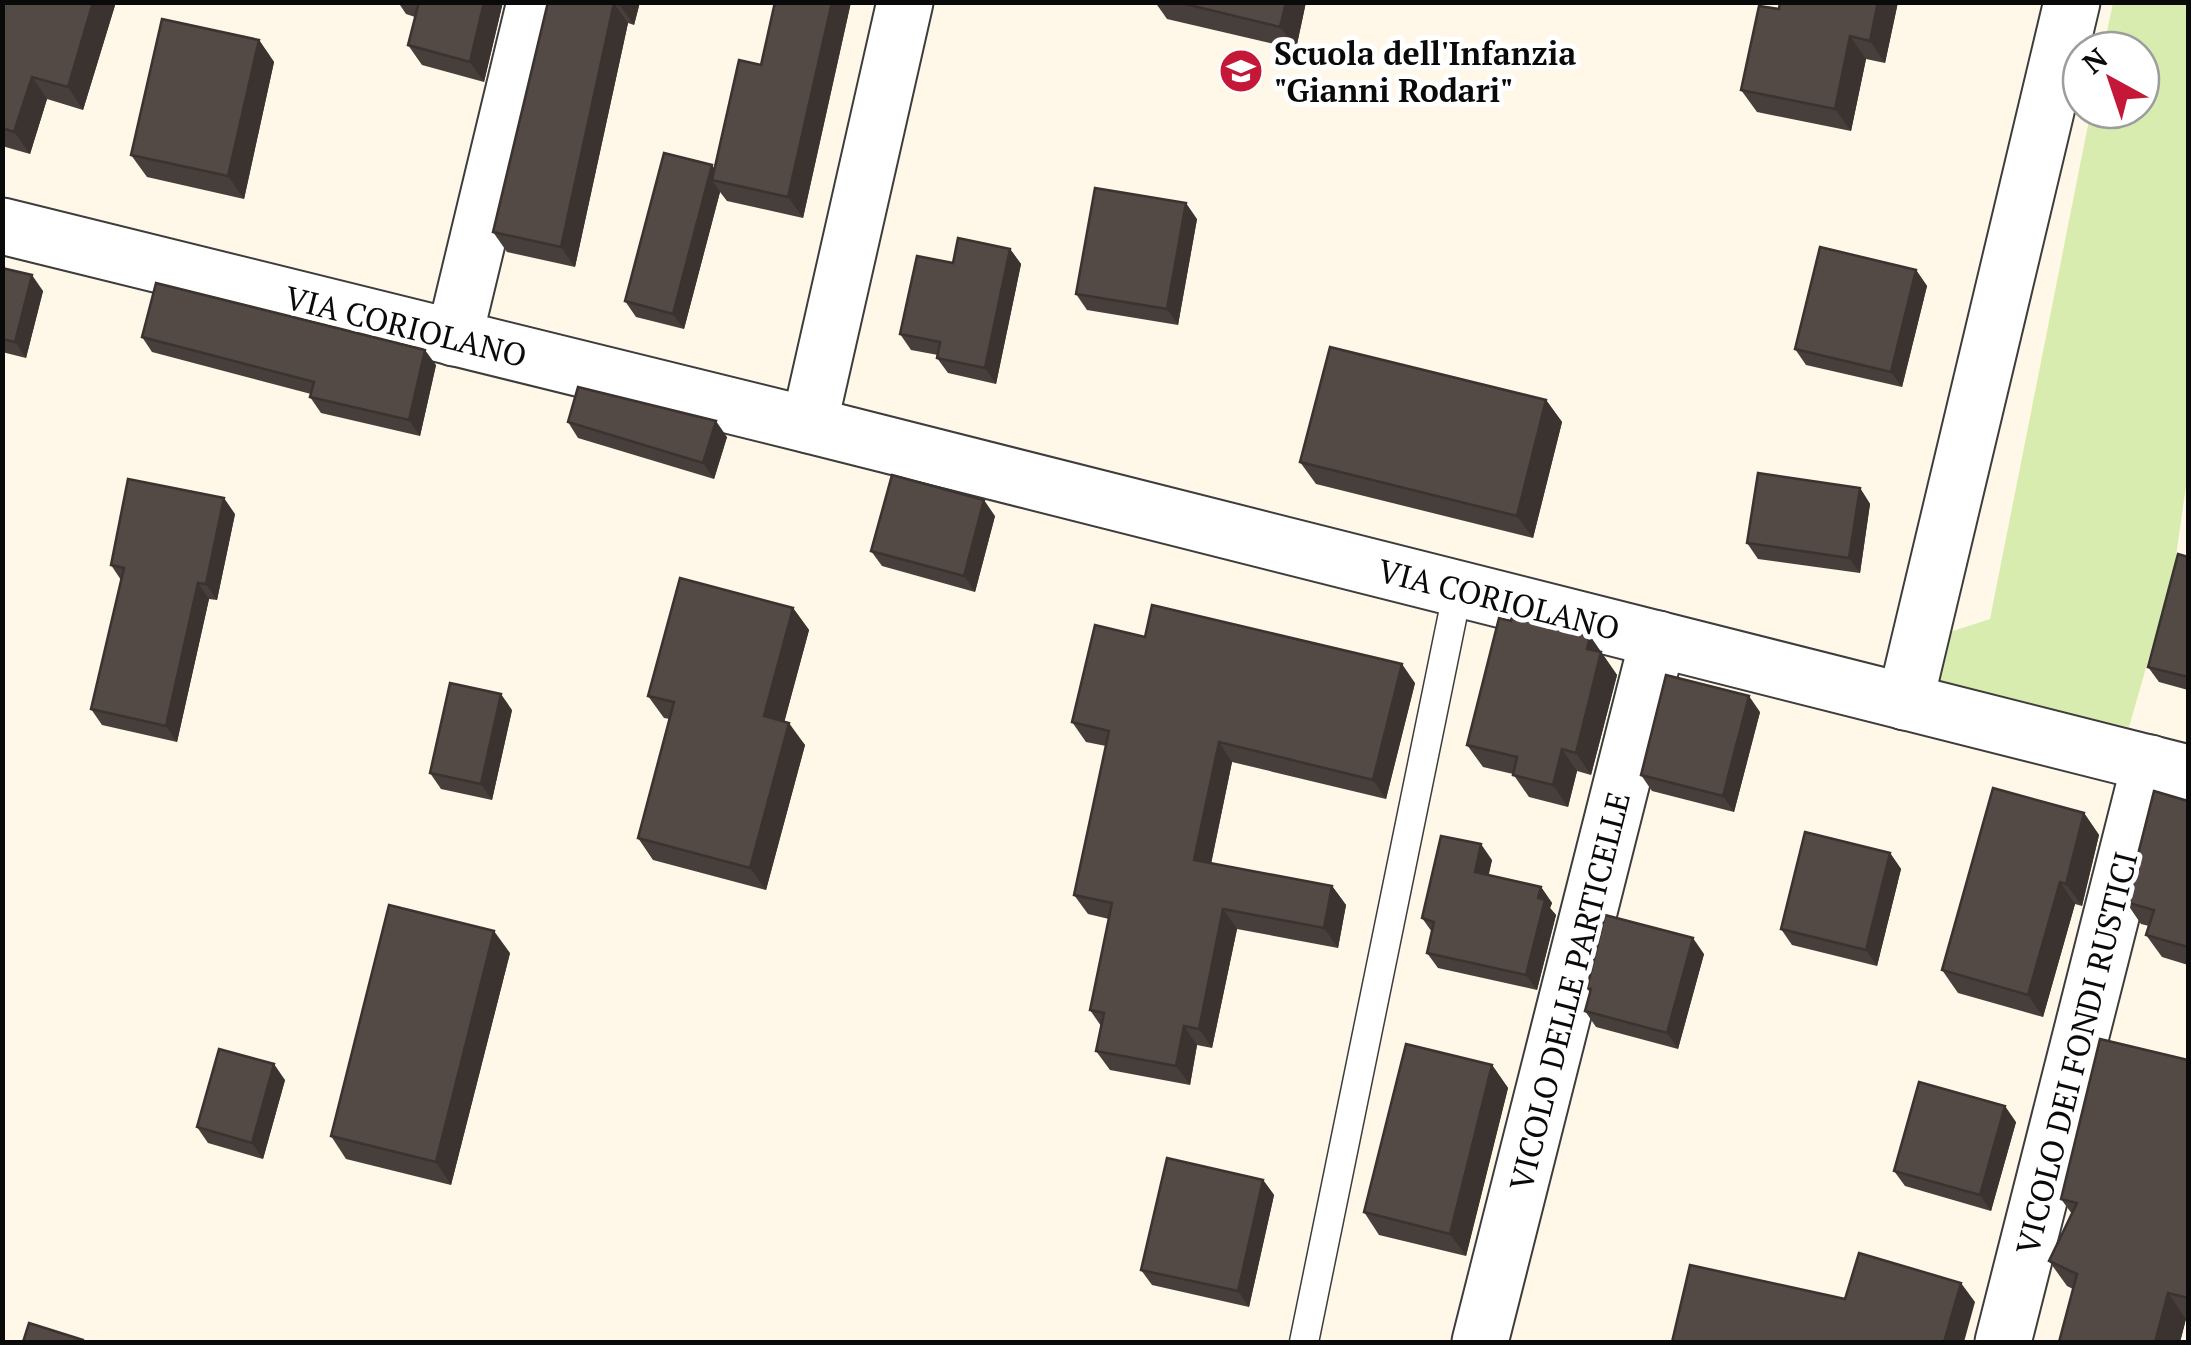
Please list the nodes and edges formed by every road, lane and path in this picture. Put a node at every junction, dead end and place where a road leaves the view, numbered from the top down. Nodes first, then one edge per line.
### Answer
1 (534, 2) edge
2 (905, 2) edge
3 (2072, 2) edge
4 (2, 226) edge
5 (454, 338) junction
6 (809, 425) junction
7 (1458, 589) junction
8 (1658, 639) junction
9 (1905, 702) junction
10 (2169, 768) edge
11 (1304, 1342) edge
12 (1480, 1342) edge
13 (2002, 1342) edge

1 - 5 street
2 - 6 street
3 - 9 street
4 - 5 street, VIA CORIOLANO
5 - 6 street, VIA CORIOLANO
6 - 7 street, VIA CORIOLANO
7 - 8 street, VIA CORIOLANO
7 - 11 lane
8 - 9 street, VIA CORIOLANO
8 - 12 street, VICOLO DELLE PARTICELLE
9 - 10 street, VIA CORIOLANO
10 - 13 street, VICOLO DEI FONDI RUSTICI

